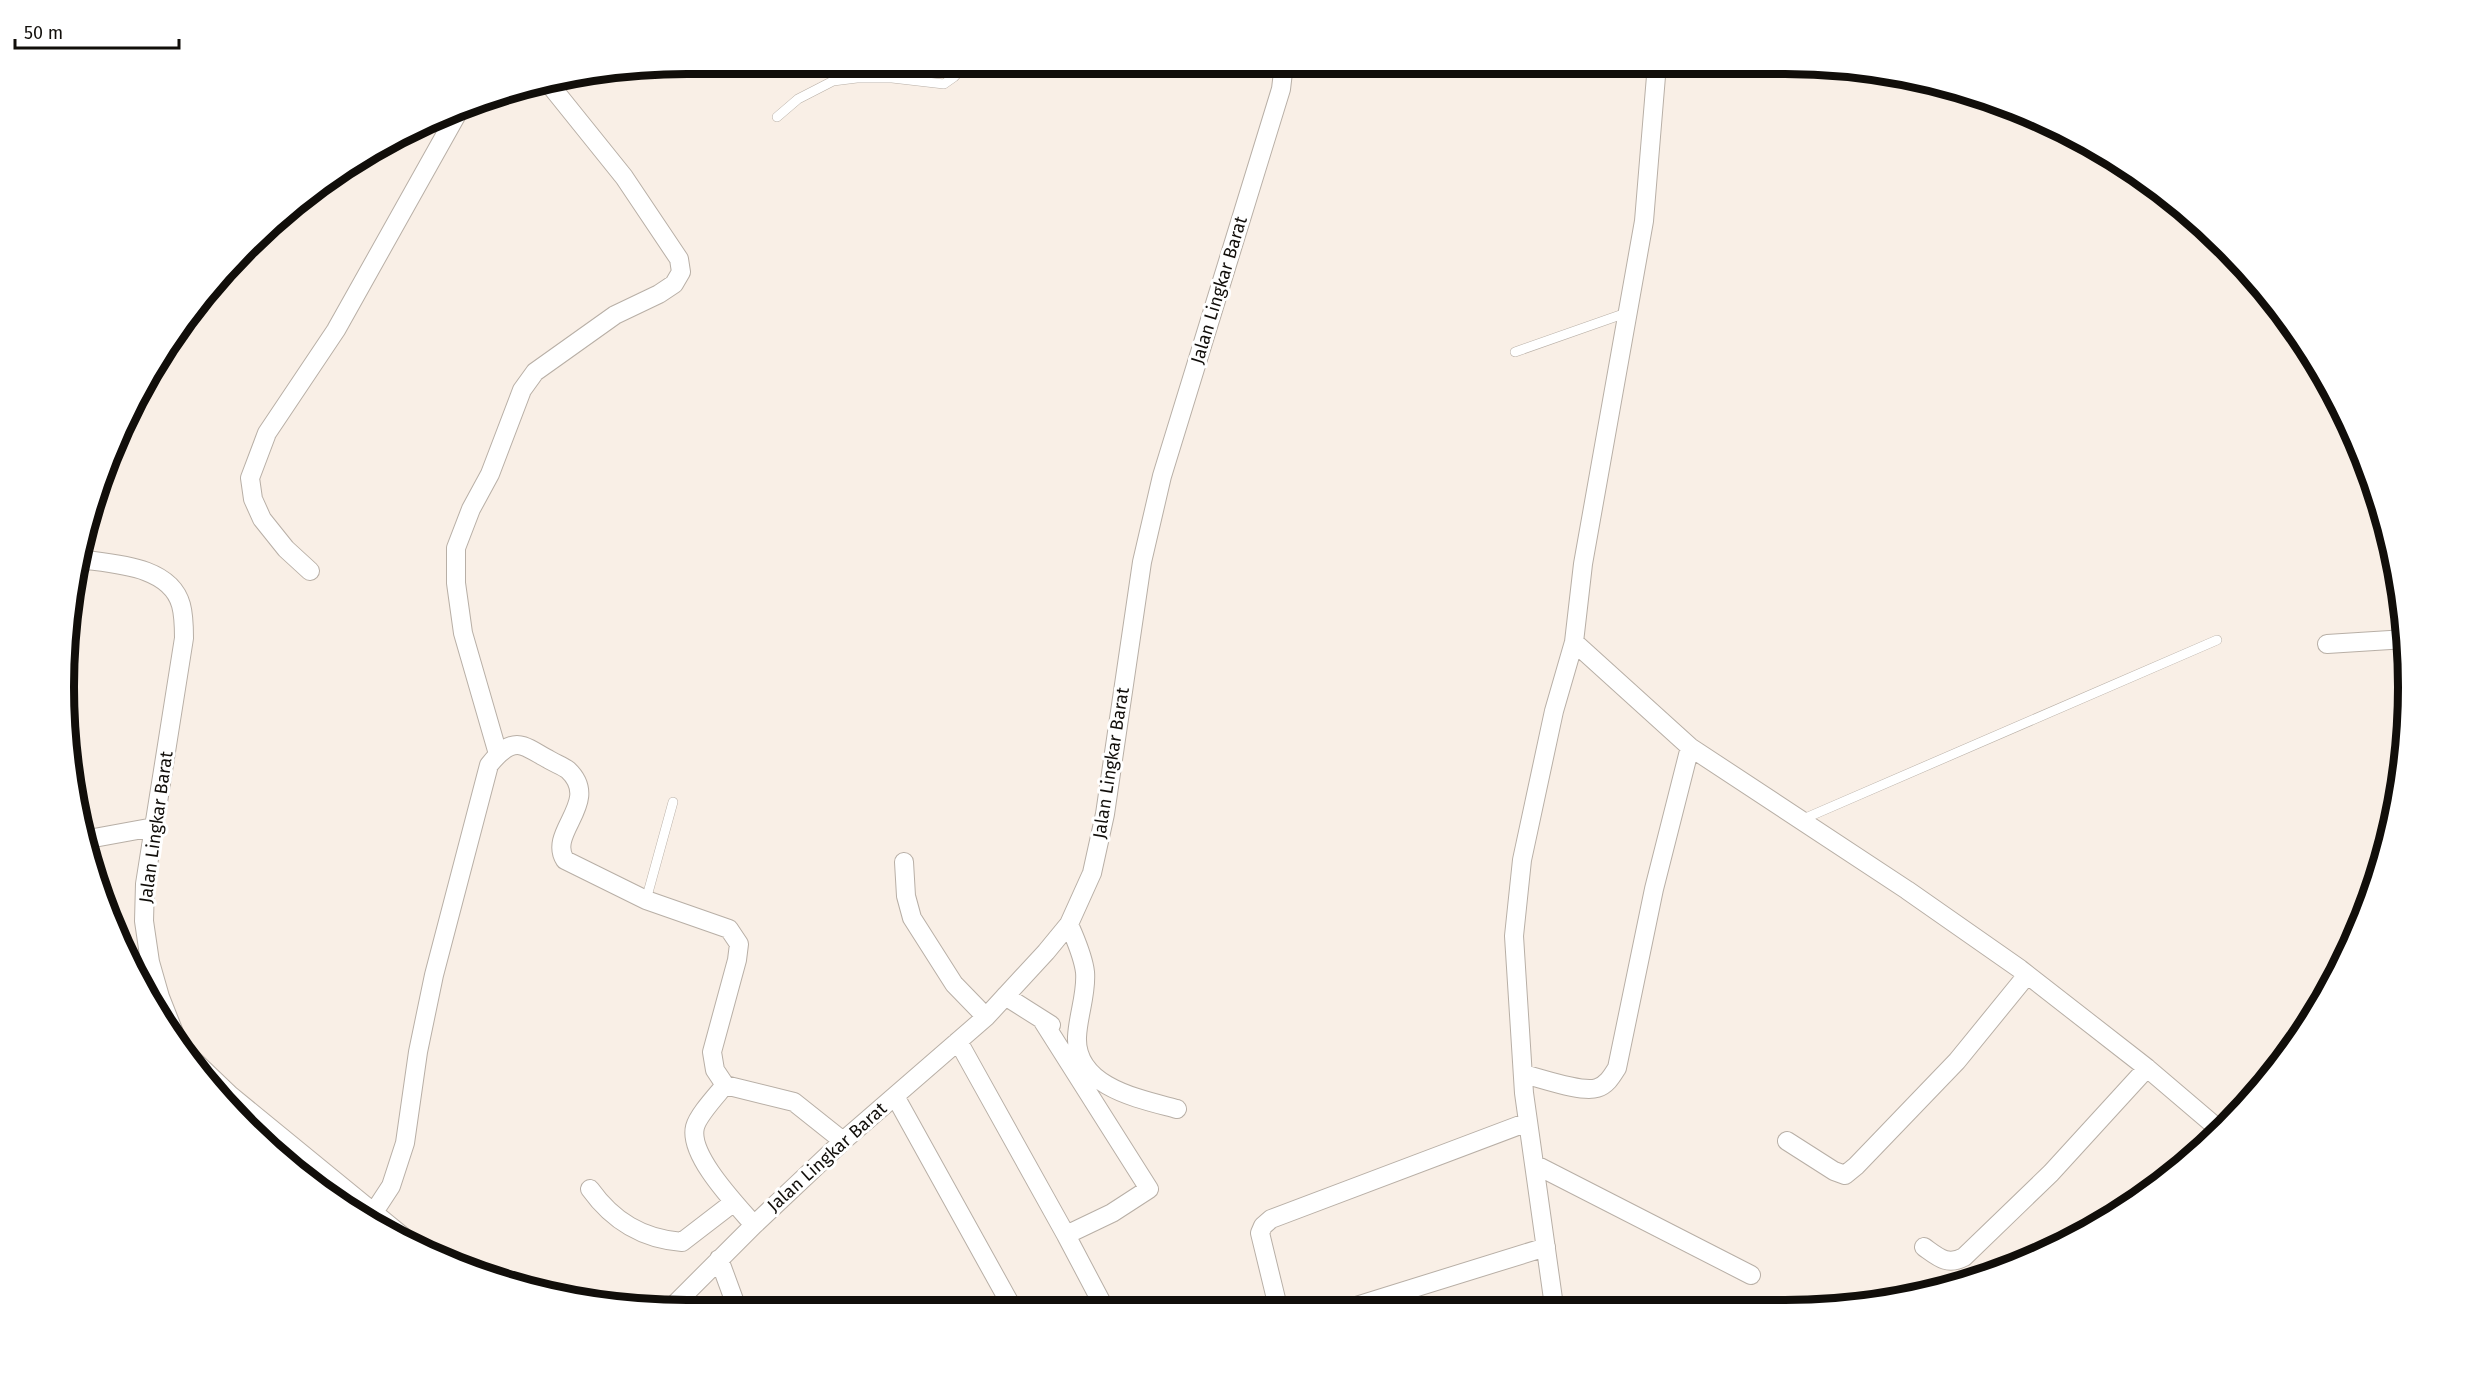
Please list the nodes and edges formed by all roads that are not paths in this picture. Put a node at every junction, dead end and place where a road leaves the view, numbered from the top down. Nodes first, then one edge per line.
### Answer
1 (958, 73) edge
2 (1283, 73) edge
3 (1657, 73) edge
4 (553, 88) edge
5 (777, 117) dead end
6 (454, 119) edge
7 (1626, 313) junction
8 (1515, 352) dead end
9 (87, 560) edge
10 (310, 571) dead end
11 (2217, 640) dead end
12 (2395, 640) edge
13 (1574, 642) junction
14 (2326, 644) dead end
15 (1690, 747) junction
16 (498, 753) junction
17 (674, 802) dead end
18 (1799, 821) junction
19 (154, 827) junction
20 (92, 838) edge
21 (904, 862) dead end
22 (646, 900) junction
23 (1069, 924) junction
24 (2027, 975) junction
25 (1005, 996) junction
26 (163, 1004) edge
27 (986, 1017) junction
28 (1042, 1020) junction
29 (1077, 1038) junction
30 (958, 1041) junction
31 (2147, 1068) junction
32 (1522, 1074) junction
33 (725, 1085) junction
34 (227, 1093) edge
35 (895, 1096) junction
36 (1177, 1109) dead end
37 (1528, 1122) junction
38 (2213, 1124) edge
39 (843, 1141) junction
40 (1787, 1141) dead end
41 (1534, 1164) junction
42 (590, 1189) dead end
43 (346, 1196) edge
44 (734, 1202) junction
45 (372, 1212) edge
46 (754, 1225) junction
47 (1066, 1235) junction
48 (1546, 1247) junction
49 (1924, 1247) dead end
50 (719, 1259) junction
51 (1751, 1275) dead end
52 (679, 1300) edge
53 (734, 1300) edge
54 (1008, 1300) edge
55 (1100, 1300) edge
56 (1276, 1300) edge
57 (1375, 1300) edge
58 (1553, 1300) edge

1 - 5 lane
2 - 23 street, Jalan Lingkar Barat
3 - 7 street
4 - 16 street
6 - 10 street
7 - 8 lane
7 - 13 street
9 - 19 street, Jalan Lingkar Barat
11 - 18 lane
12 - 14 street
13 - 15 street
13 - 32 street
15 - 18 street
15 - 32 street
16 - 22 street
16 - 45 street
17 - 22 lane
18 - 24 street
19 - 20 street
19 - 26 street, Jalan Lingkar Barat
21 - 27 street
22 - 33 street
23 - 25 street, Jalan Lingkar Barat
23 - 29 street
24 - 31 street
24 - 40 street
25 - 27 street, Jalan Lingkar Barat
25 - 28 street
27 - 30 street, Jalan Lingkar Barat
28 - 29 street
28 - 47 street
29 - 36 street
30 - 35 street, Jalan Lingkar Barat
30 - 47 street
31 - 38 street
31 - 49 street
32 - 37 street
33 - 39 street
33 - 44 street
34 - 43 street, Jalan Lingkar Barat
35 - 39 street, Jalan Lingkar Barat
35 - 54 street
37 - 41 street
37 - 56 street
39 - 46 street, Jalan Lingkar Barat
41 - 48 street
41 - 51 street
42 - 44 street
44 - 46 street
46 - 50 street, Jalan Lingkar Barat
47 - 55 street
48 - 57 street
48 - 58 street
50 - 52 street, Jalan Lingkar Barat
50 - 53 street

